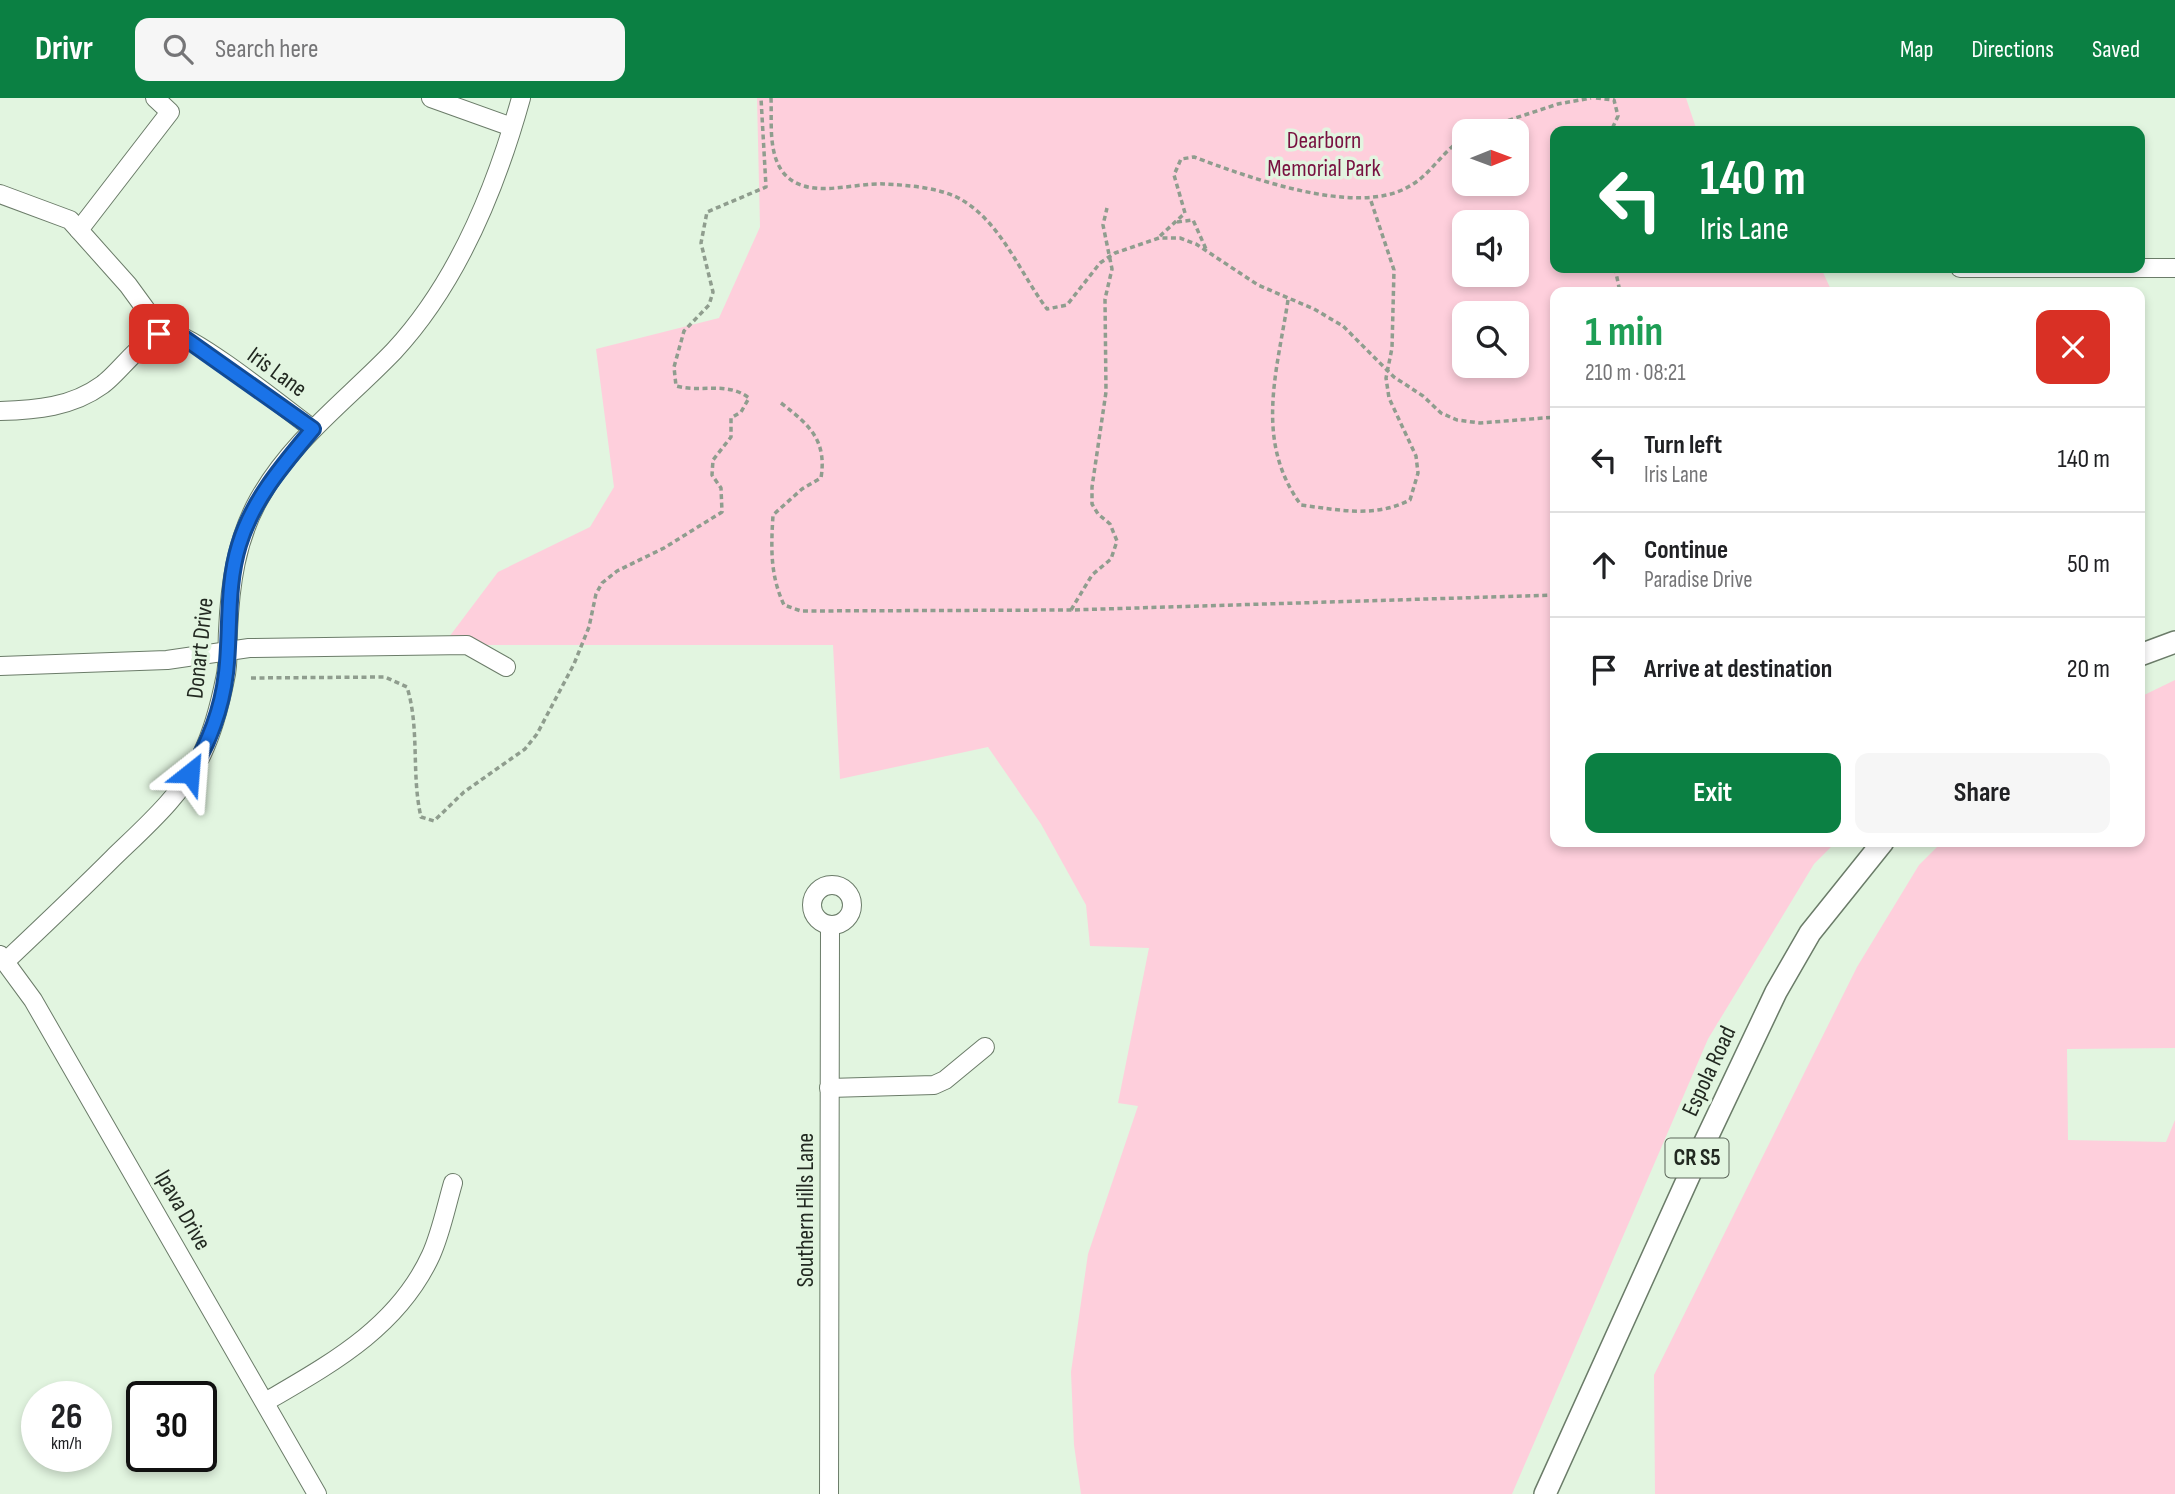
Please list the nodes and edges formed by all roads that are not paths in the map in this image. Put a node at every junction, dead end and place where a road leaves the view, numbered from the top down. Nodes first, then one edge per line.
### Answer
1 (155, 98) edge
2 (431, 98) edge
3 (521, 98) edge
4 (512, 127) junction
5 (0, 194) edge
6 (79, 230) junction
7 (2145, 268) edge
8 (2175, 268) edge
9 (163, 333) junction
10 (0, 411) edge
11 (313, 429) junction
12 (2175, 642) edge
13 (227, 651) junction
14 (2145, 653) edge
15 (0, 666) edge
16 (506, 667) dead end
17 (1879, 847) edge
18 (830, 926) dead end
19 (3, 958) edge
20 (985, 1047) dead end
21 (830, 1088) junction
22 (453, 1183) dead end
23 (267, 1401) junction
24 (317, 1494) edge
25 (829, 1494) edge
26 (1545, 1494) edge

1 - 6 street
2 - 4 street
3 - 4 street, Donart Drive
4 - 11 street, Donart Drive
5 - 6 street
6 - 9 street
7 - 8 street
9 - 10 street
9 - 11 street, Iris Lane
11 - 13 street, Donart Drive
12 - 14 main road
13 - 15 street
13 - 16 street
13 - 19 street, Donart Drive
17 - 26 main road, Espola Road / CR S5
18 - 21 street, Southern Hills Lane
19 - 23 street, Ipava Drive
20 - 21 street
21 - 25 street, Southern Hills Lane
22 - 23 street
23 - 24 street, Ipava Drive

